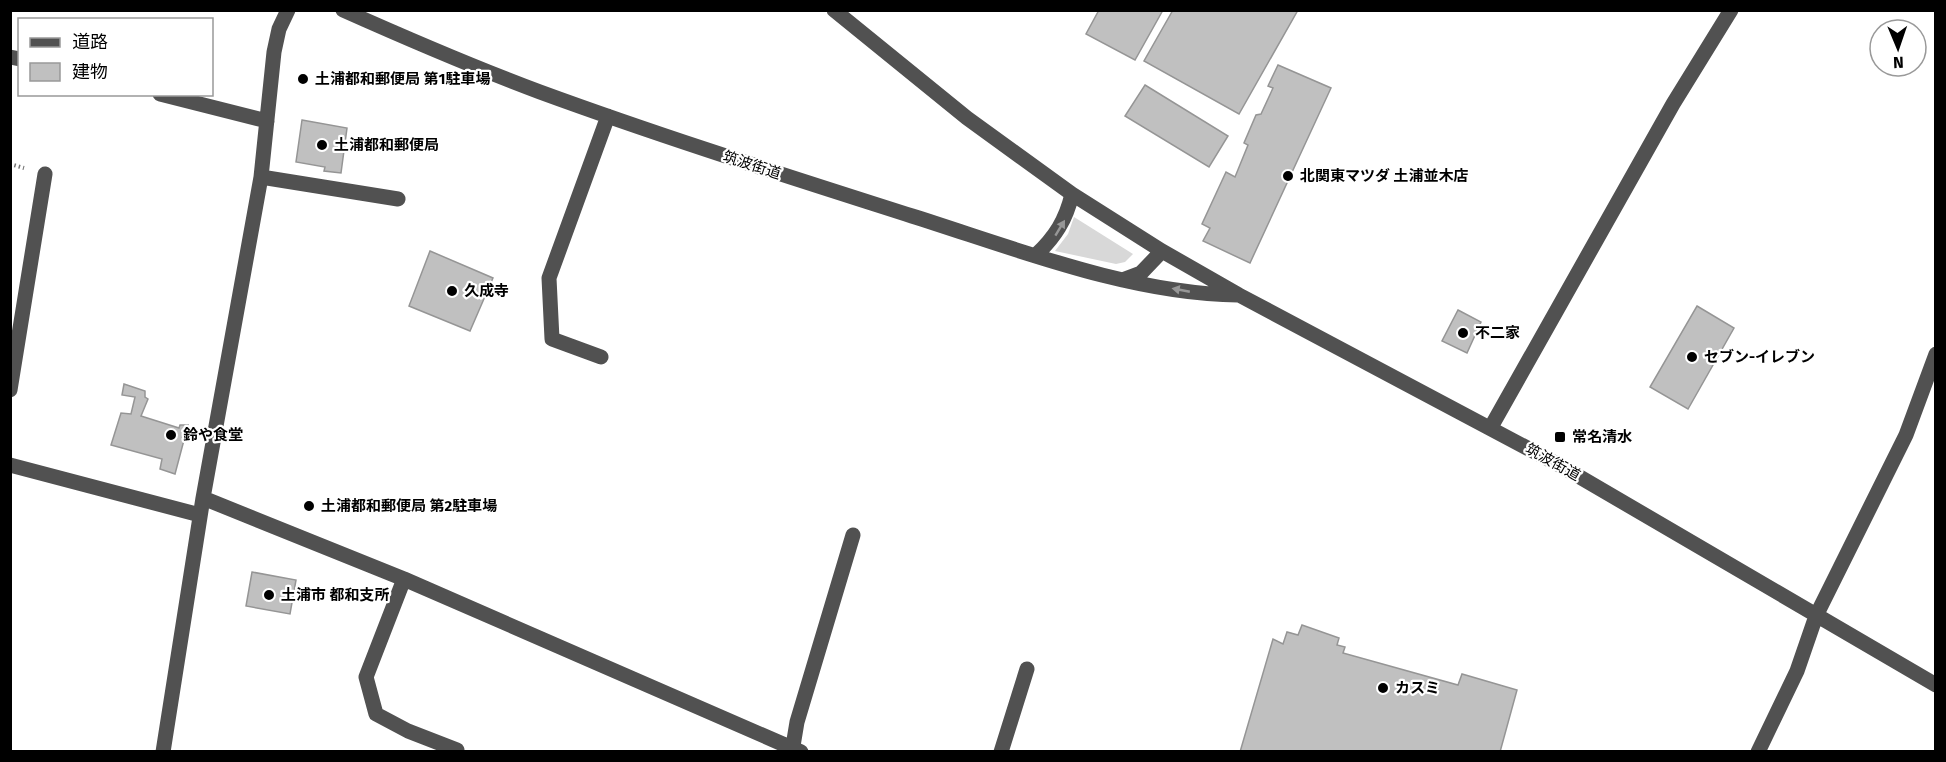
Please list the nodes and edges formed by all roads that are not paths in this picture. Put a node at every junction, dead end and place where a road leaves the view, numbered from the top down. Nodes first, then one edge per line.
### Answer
1 (288, 10) edge
2 (343, 10) edge
3 (834, 10) edge
4 (1731, 10) edge
5 (168, 96) edge
6 (608, 116) junction
7 (267, 121) junction
8 (45, 174) dead end
9 (261, 177) junction
10 (1072, 194) junction
11 (398, 199) dead end
12 (1162, 251) junction
13 (1036, 255) junction
14 (1125, 279) junction
15 (1239, 295) junction
16 (1935, 354) edge
17 (602, 357) dead end
18 (10, 390) edge
19 (1491, 427) junction
20 (10, 465) edge
21 (203, 498) junction
22 (200, 515) junction
23 (853, 535) dead end
24 (404, 579) junction
25 (1816, 616) junction
26 (1027, 669) dead end
27 (1935, 685) edge
28 (457, 750) edge
29 (795, 750) edge
30 (163, 752) edge
31 (1001, 752) edge
32 (1758, 752) edge

1 - 7 street
2 - 6 street, 筑波街道
3 - 10 street, 筑波街道
4 - 19 street
5 - 7 street
6 - 13 street, 筑波街道
6 - 17 street
7 - 9 street
8 - 18 street
9 - 11 street
9 - 21 street
10 - 12 street, 筑波街道
13 -> 10 street
12 - 14 street
12 - 15 street, 筑波街道
13 - 14 street, 筑波街道
15 -> 14 street, 筑波街道
15 - 19 street, 筑波街道
16 - 25 street
19 - 25 street, 筑波街道
20 - 22 street
21 - 22 street
21 - 24 street
22 - 30 street
23 - 29 street
24 - 28 street
24 - 29 street
25 - 27 street, 筑波街道
25 - 32 street
26 - 31 street

